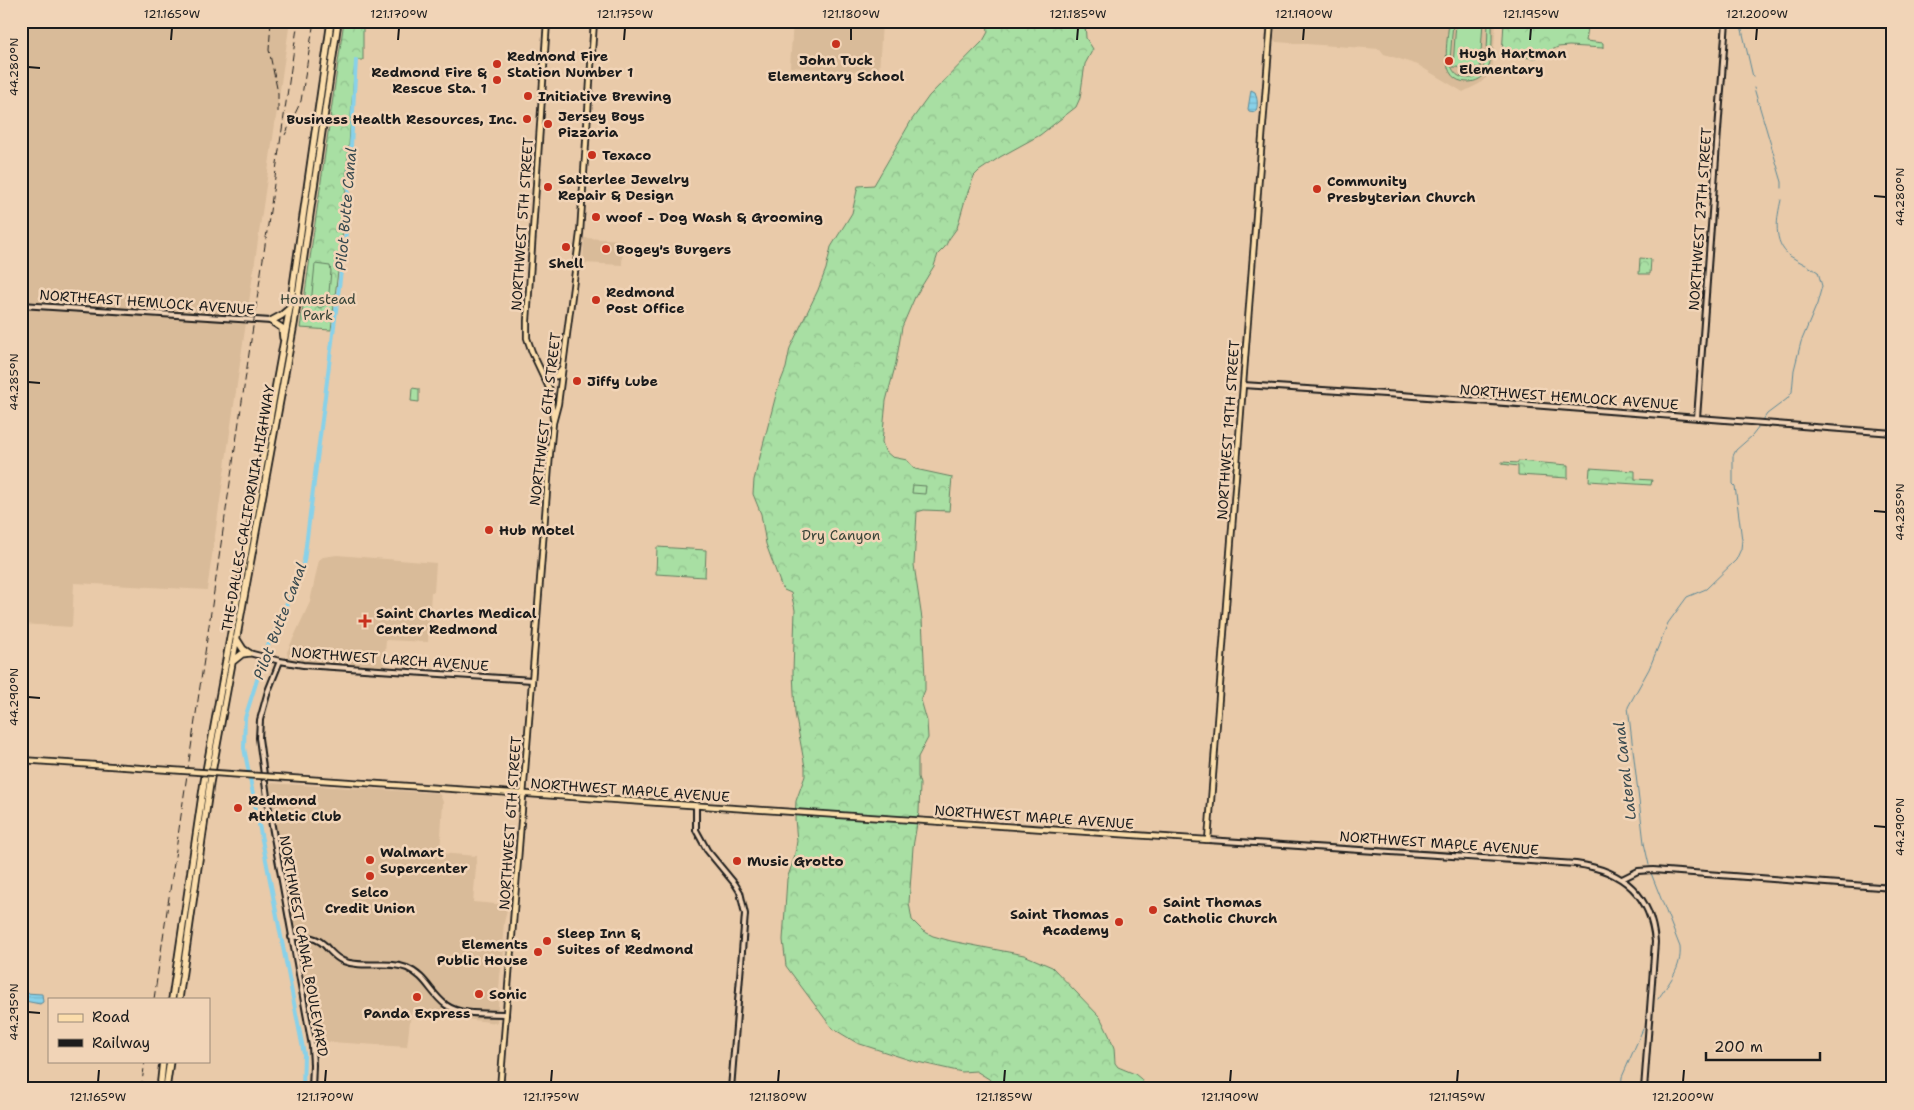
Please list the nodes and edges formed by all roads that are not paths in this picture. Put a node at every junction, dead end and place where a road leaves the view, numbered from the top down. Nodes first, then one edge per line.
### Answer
1 (331, 21) edge
2 (338, 21) edge
3 (547, 21) edge
4 (594, 21) edge
5 (1271, 21) edge
6 (1726, 21) edge
7 (21, 305) edge
8 (290, 307) junction
9 (271, 321) junction
10 (284, 343) junction
11 (563, 367) junction
12 (543, 374) junction
13 (1243, 385) junction
14 (1697, 418) junction
15 (553, 423) junction
16 (1893, 433) edge
17 (236, 638) junction
18 (249, 653) junction
19 (280, 661) junction
20 (232, 662) junction
21 (532, 680) junction
22 (21, 760) edge
23 (523, 794) junction
24 (696, 806) junction
25 (1208, 840) junction
26 (1622, 879) junction
27 (1893, 888) edge
28 (291, 937) junction
29 (172, 998) edge
30 (179, 998) edge
31 (506, 1014) junction
32 (163, 1062) edge
33 (170, 1062) edge
34 (160, 1089) edge
35 (166, 1089) edge
36 (312, 1089) edge
37 (500, 1089) edge
38 (731, 1089) edge
39 (1644, 1089) edge

1 - 8 highway, THE DALLES-CALIFORNIA HIGHWAY
2 - 17 highway, THE DALLES-CALIFORNIA HIGHWAY
3 - 12 main road, NORTHWEST 5TH STREET
4 - 11 main road, NORTHWEST 6TH STREET
5 - 13 main road, NORTHWEST 19TH STREET
6 - 14 street, NORTHWEST 27TH STREET
7 - 9 street, NORTHEAST HEMLOCK AVENUE
8 - 9 highway
8 - 10 highway, THE DALLES-CALIFORNIA HIGHWAY
9 - 10 highway
10 - 29 highway, THE DALLES-CALIFORNIA HIGHWAY
11 - 12 main road
11 - 15 main road, NORTHWEST 6TH STREET
12 - 15 main road, NORTHWEST 5TH STREET
13 - 14 street, NORTHWEST HEMLOCK AVENUE
13 - 25 main road, NORTHWEST 19TH STREET
14 - 16 street, NORTHWEST HEMLOCK AVENUE
15 - 21 main road, NORTHWEST 6TH STREET
17 - 18 highway
17 - 20 highway, THE DALLES-CALIFORNIA HIGHWAY
18 - 19 street, NORTHWEST LARCH AVENUE
18 - 20 highway
19 - 21 street, NORTHWEST LARCH AVENUE
19 - 28 street, NORTHWEST CANAL BOULEVARD
20 - 30 highway, THE DALLES-CALIFORNIA HIGHWAY
21 - 23 main road, NORTHWEST 6TH STREET
22 - 23 main road, NORTHWEST MAPLE AVENUE, bridge
23 - 24 main road, NORTHWEST MAPLE AVENUE
23 - 31 main road, NORTHWEST 6TH STREET
24 - 25 main road, NORTHWEST MAPLE AVENUE
24 - 38 street
25 - 26 street, NORTHWEST MAPLE AVENUE
26 - 27 street
26 - 39 street, NORTHWEST MAPLE AVENUE
28 - 31 street
28 - 36 street, NORTHWEST CANAL BOULEVARD
31 - 37 main road, NORTHWEST 6TH STREET
32 - 34 highway
33 - 35 highway

